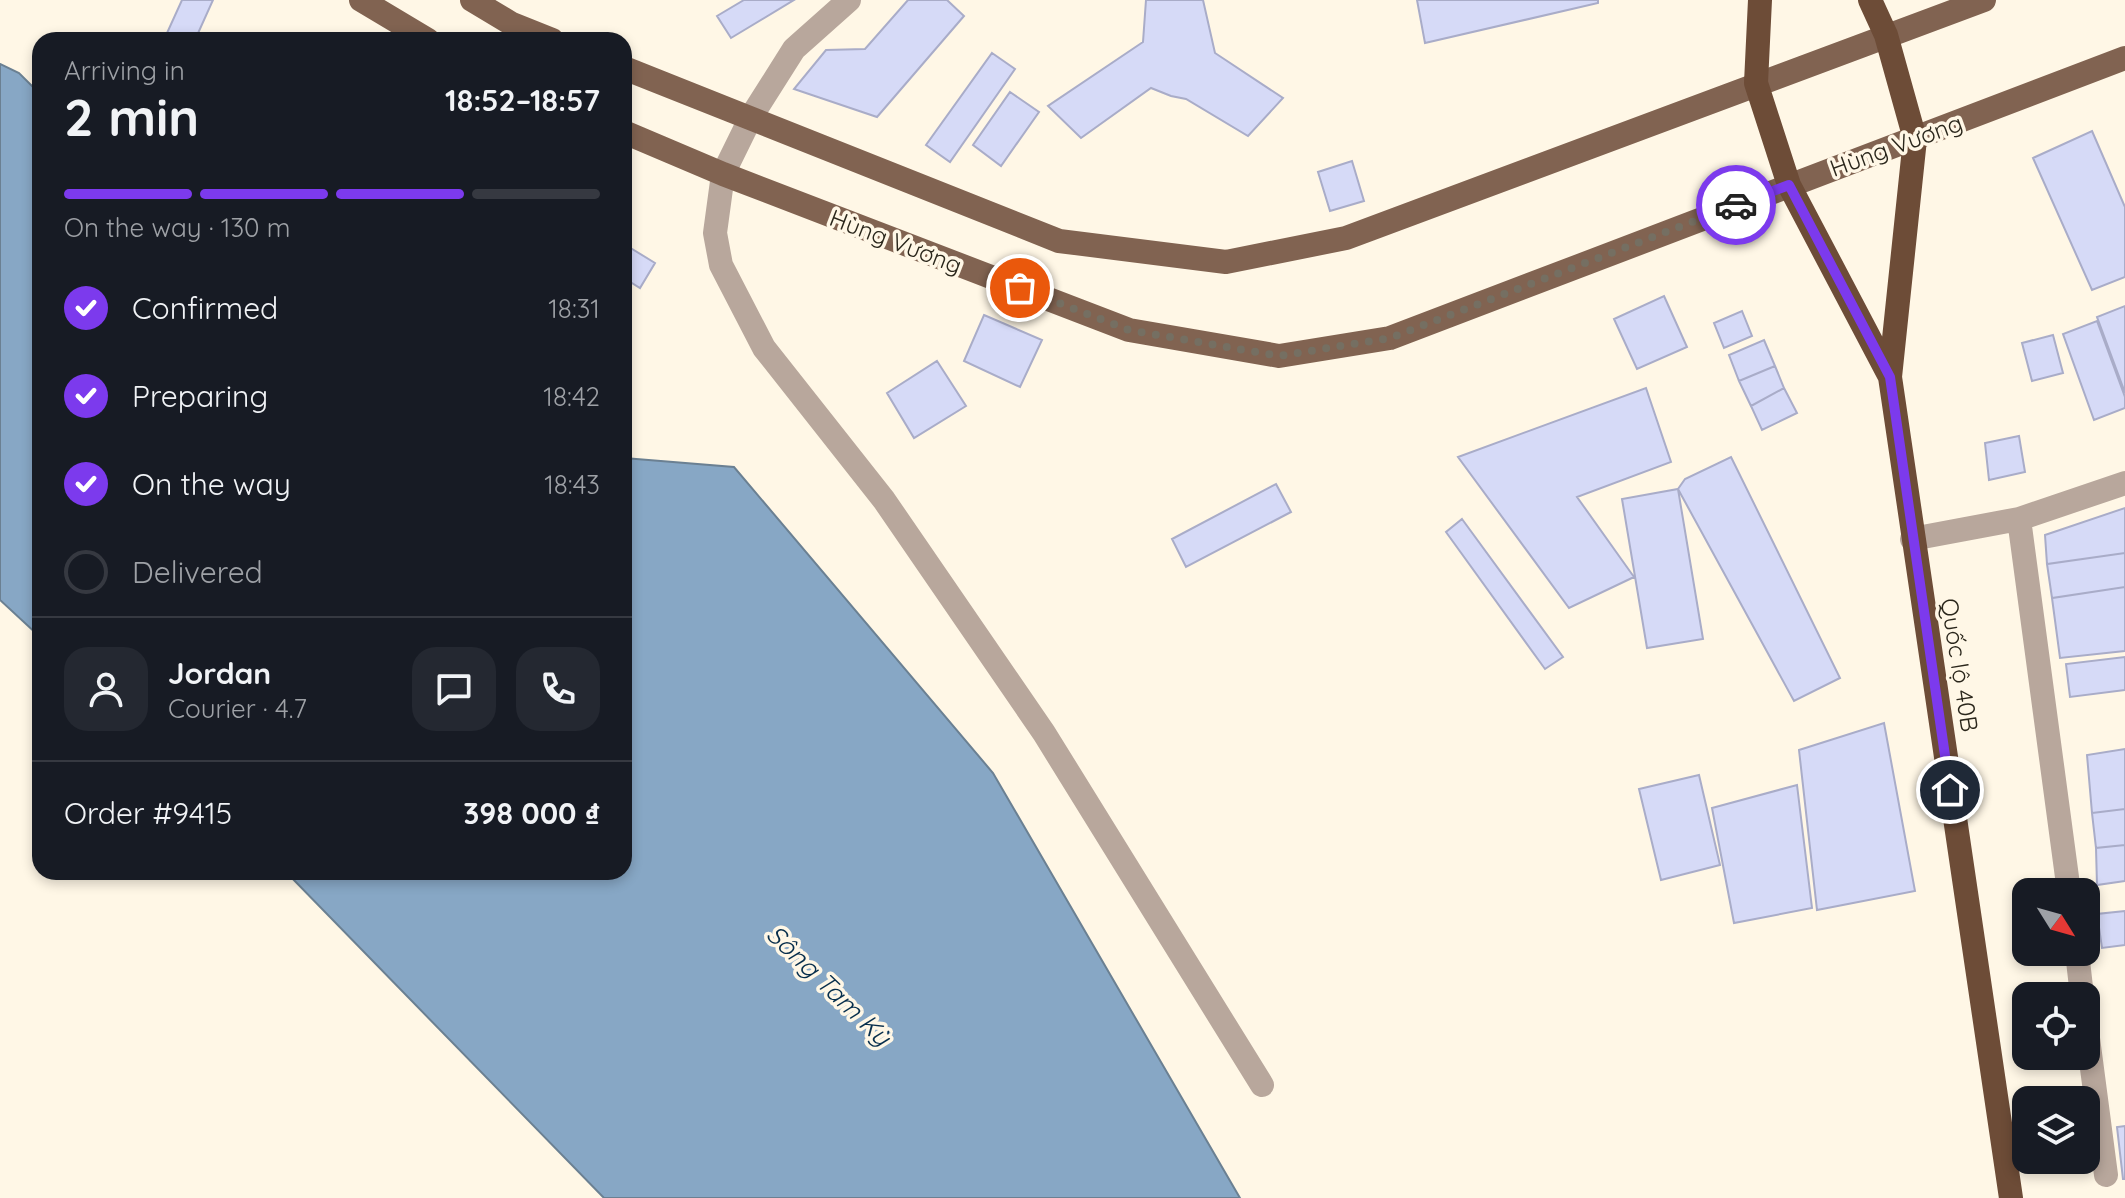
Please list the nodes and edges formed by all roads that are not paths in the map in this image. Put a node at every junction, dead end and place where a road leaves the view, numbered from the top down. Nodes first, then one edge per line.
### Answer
1 (361, 0) edge
2 (472, 0) edge
3 (849, 0) edge
4 (1760, 0) edge
5 (1870, 0) edge
6 (1984, 0) edge
7 (415, 32) edge
8 (532, 32) edge
9 (1886, 35) junction
10 (2125, 58) edge
11 (632, 71) edge
12 (1756, 83) junction
13 (751, 117) junction
14 (632, 135) edge
15 (1915, 139) junction
16 (723, 174) junction
17 (1789, 185) junction
18 (1890, 377) junction
19 (2125, 483) edge
20 (2019, 519) junction
21 (1912, 539) junction
22 (2067, 878) edge
23 (2092, 1070) edge
24 (1262, 1085) dead end
25 (2106, 1175) dead end
26 (2011, 1198) edge

1 - 7 main road
2 - 8 main road
3 - 13 street
4 - 12 highway
5 - 9 highway
6 - 9 main road
9 - 12 main road
9 - 15 highway
10 - 15 main road, Hùng Vương
11 - 13 main road
12 - 13 main road
12 - 17 highway
13 - 16 street
14 - 16 main road, Hùng Vương
15 - 17 main road, Hùng Vương
15 - 18 highway
16 - 17 main road, Hùng Vương
16 - 24 street
17 - 18 highway
18 - 21 highway, Quốc lộ 40B
19 - 20 street
20 - 21 street
20 - 22 street
21 - 26 highway, Quốc lộ 40B
23 - 25 street

